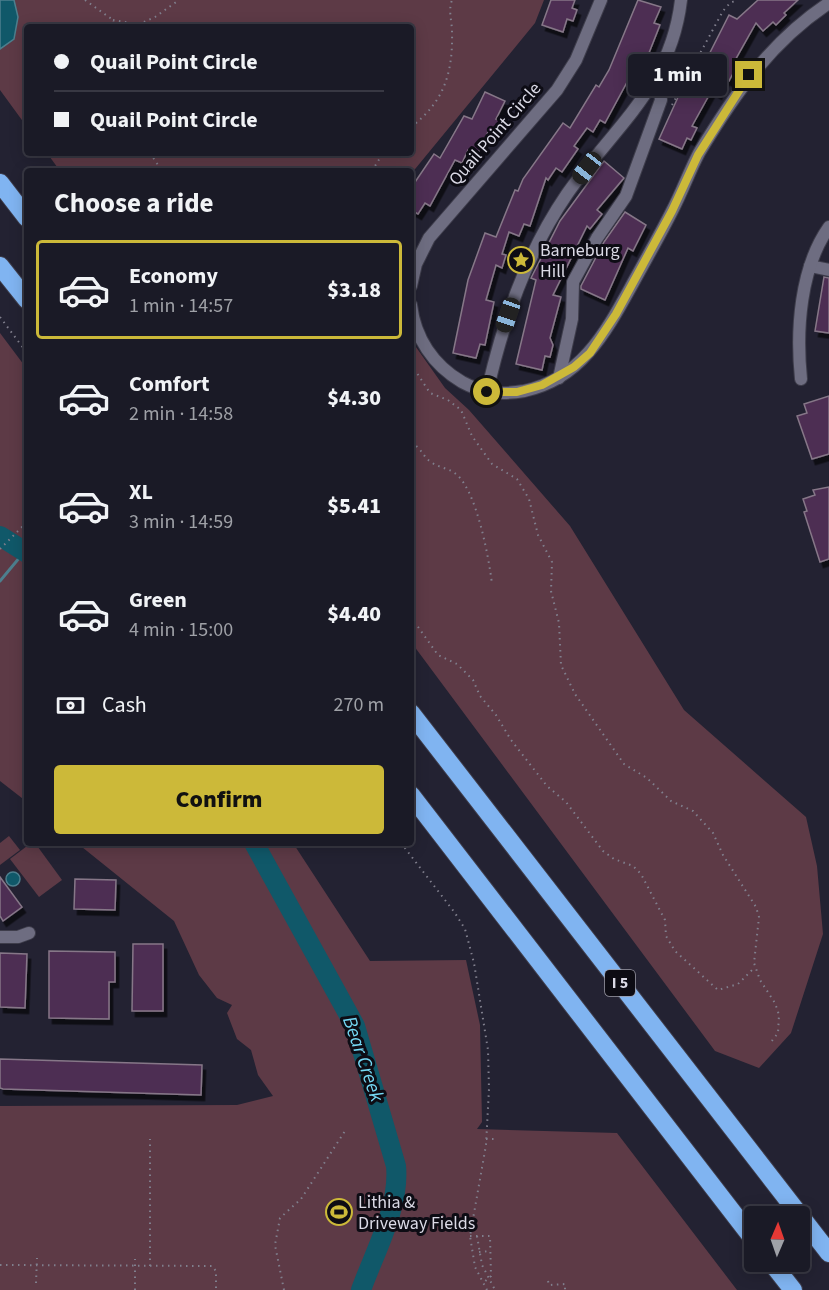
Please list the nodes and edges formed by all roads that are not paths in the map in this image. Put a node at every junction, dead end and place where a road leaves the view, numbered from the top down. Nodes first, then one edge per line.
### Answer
1 (601, 0) edge
2 (681, 0) edge
3 (829, 3) edge
4 (658, 73) junction
5 (0, 183) edge
6 (24, 214) edge
7 (829, 227) edge
8 (0, 266) edge
9 (810, 266) junction
10 (829, 270) edge
11 (414, 273) edge
12 (24, 296) edge
13 (414, 319) edge
14 (559, 378) junction
15 (801, 379) dead end
16 (487, 392) junction
17 (414, 717) edge
18 (414, 799) edge
19 (29, 933) dead end
20 (0, 937) edge
21 (744, 1227) edge
22 (829, 1253) edge
23 (779, 1272) edge
24 (793, 1290) edge

1 - 11 street, Quail Point Circle
2 - 4 street
3 - 14 street
4 - 14 street
4 - 16 street
5 - 6 highway
7 - 9 street
8 - 12 highway
9 - 10 street
9 - 15 street
13 - 16 street
14 - 16 street
17 - 22 highway, I 5
18 - 21 highway
19 - 20 street
23 - 24 highway

